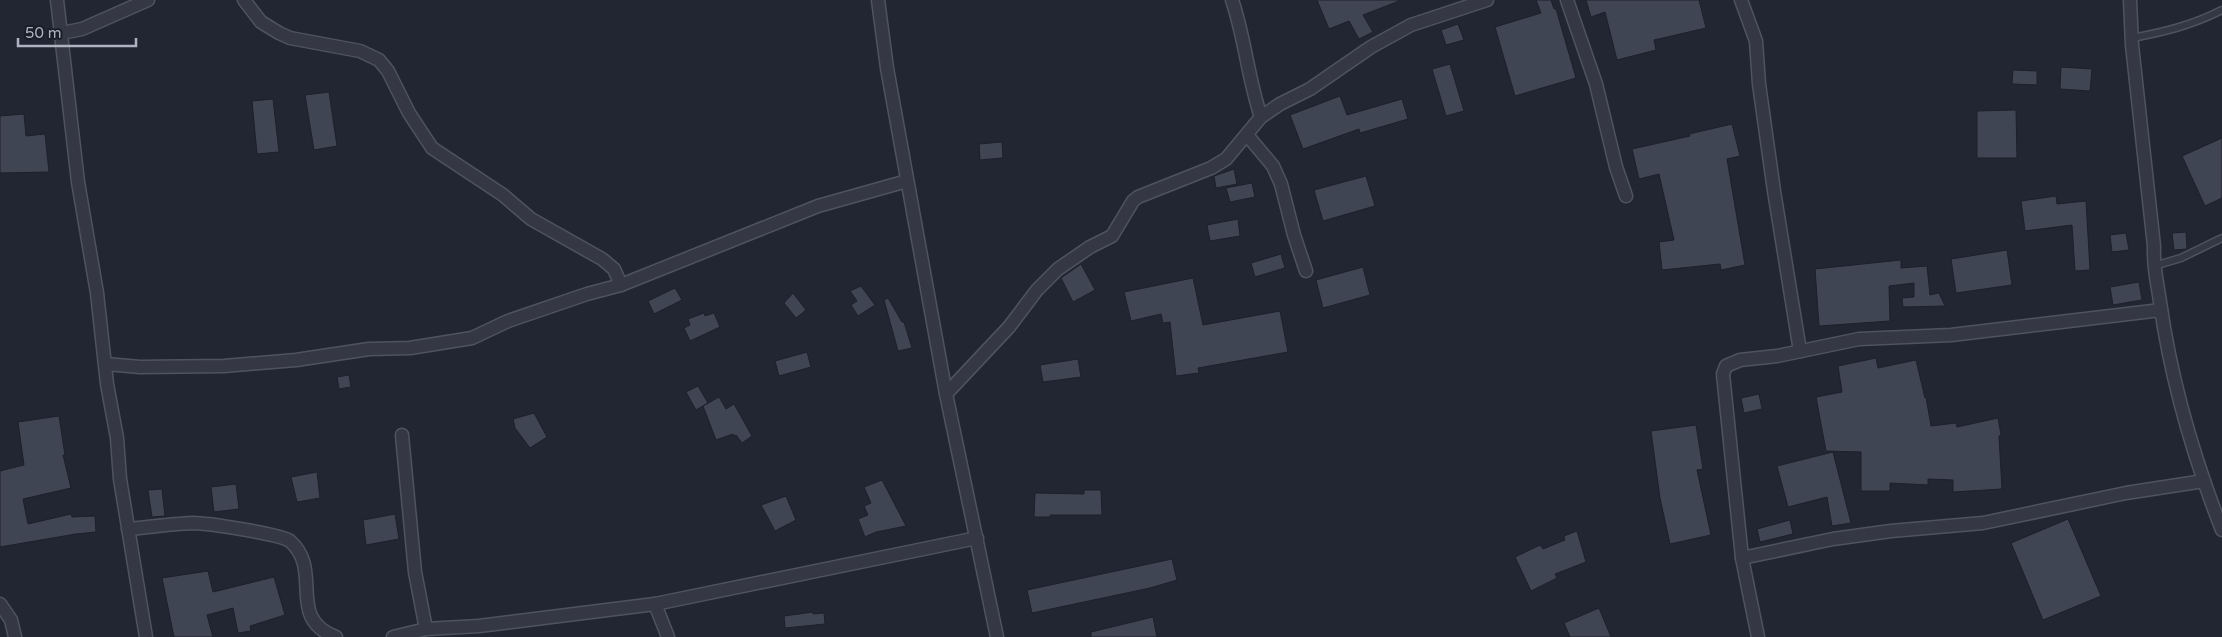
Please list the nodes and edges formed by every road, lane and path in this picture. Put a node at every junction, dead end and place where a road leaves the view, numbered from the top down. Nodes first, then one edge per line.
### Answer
1 (57, 0) edge
2 (148, 0) edge
3 (244, 0) edge
4 (878, 0) edge
5 (1232, 0) edge
6 (1487, 0) edge
7 (1568, 0) edge
8 (1741, 0) edge
9 (2130, 0) edge
10 (2222, 10) edge
11 (62, 34) junction
12 (2132, 38) junction
13 (1262, 117) junction
14 (1247, 135) junction
15 (907, 181) junction
16 (1626, 196) dead end
17 (2222, 238) edge
18 (2153, 266) junction
19 (1306, 272) dead end
20 (622, 285) junction
21 (2162, 310) junction
22 (1800, 351) junction
23 (106, 364) junction
24 (946, 394) junction
25 (402, 435) dead end
26 (2204, 481) junction
27 (128, 529) junction
28 (2222, 530) edge
29 (977, 538) junction
30 (1742, 558) junction
31 (0, 604) edge
32 (655, 604) junction
33 (426, 629) junction
34 (15, 637) edge
35 (146, 637) edge
36 (336, 637) edge
37 (393, 637) edge
38 (668, 637) edge
39 (997, 637) edge
40 (1758, 637) edge

1 - 11 street
2 - 11 street
3 - 20 street
4 - 15 street
5 - 13 street
6 - 13 street
7 - 16 street
8 - 22 street
9 - 12 street
10 - 12 lane
11 - 23 street
12 - 18 street
13 - 14 street
14 - 19 street
14 - 24 street
15 - 20 street
15 - 24 street
17 - 18 lane
18 - 21 street
20 - 23 street
21 - 22 street
21 - 26 street
22 - 30 street
23 - 27 street
24 - 29 street
25 - 33 street
26 - 28 street
26 - 30 street
27 - 35 street
27 - 36 street
29 - 32 street
29 - 39 street
30 - 40 street
31 - 34 street
32 - 33 street
32 - 38 street
33 - 37 street

